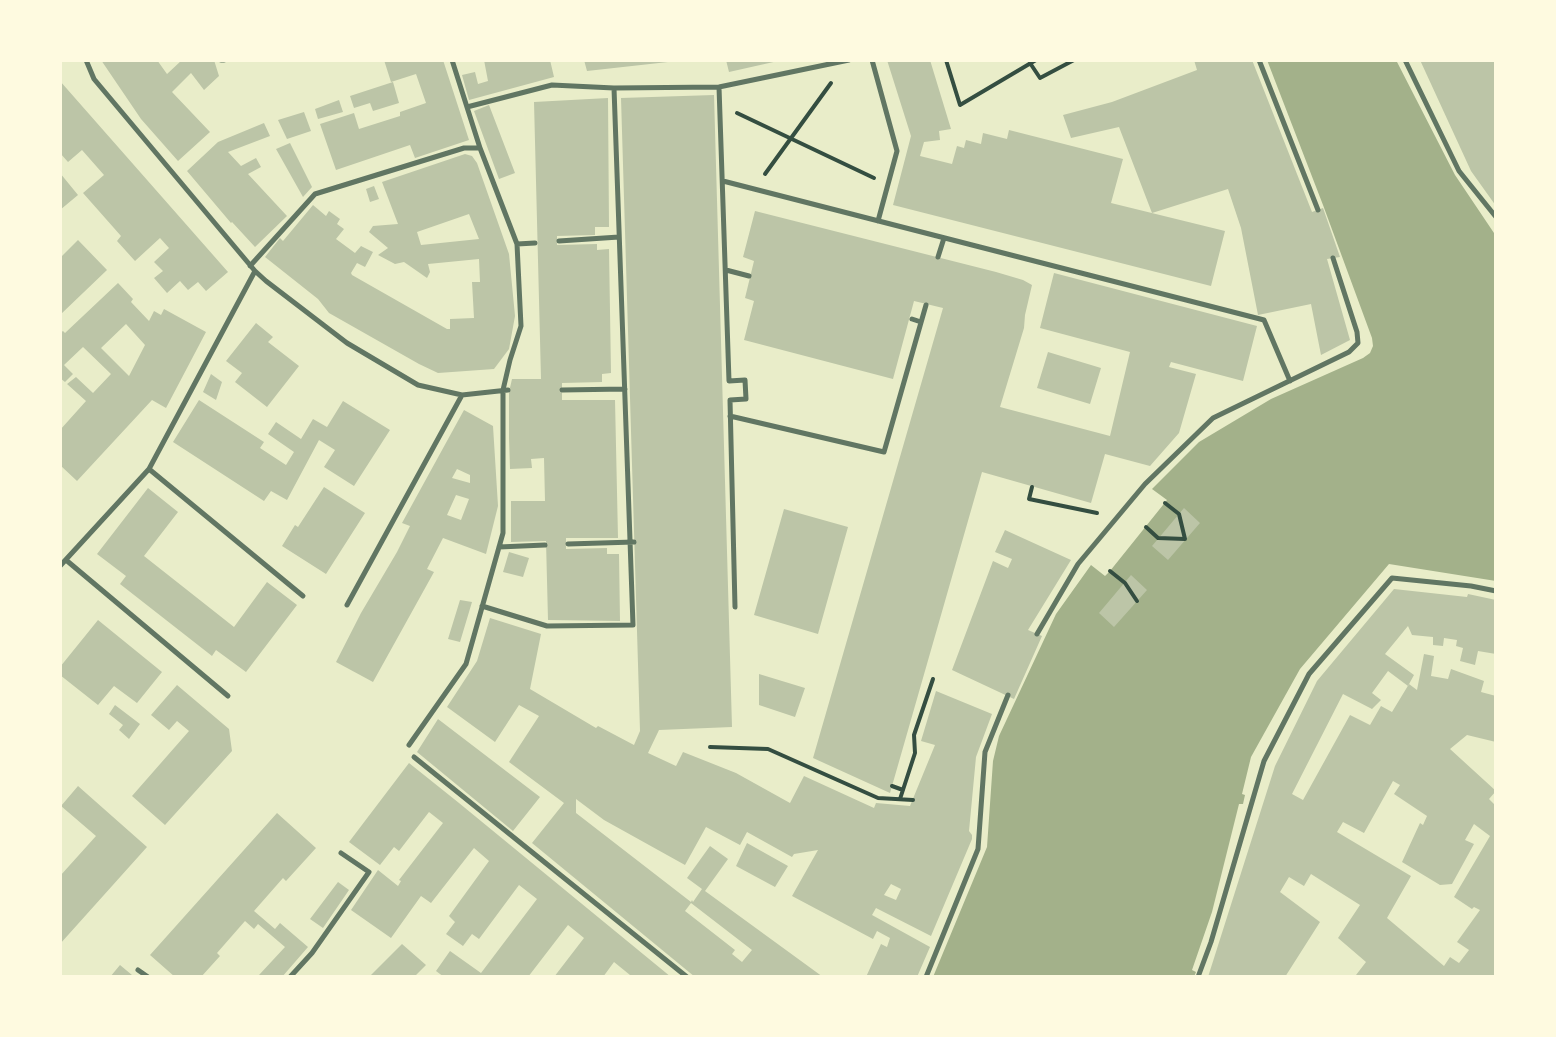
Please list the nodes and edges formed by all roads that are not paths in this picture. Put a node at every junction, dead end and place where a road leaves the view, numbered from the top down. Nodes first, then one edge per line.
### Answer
1 (86, 60) edge
2 (452, 60) edge
3 (848, 60) edge
4 (872, 60) edge
5 (1259, 60) edge
6 (1405, 60) edge
7 (719, 87) junction
8 (614, 88) junction
9 (467, 107) junction
10 (480, 148) junction
11 (723, 181) junction
12 (1318, 210) dead end
13 (1496, 218) edge
14 (878, 221) junction
15 (619, 237) junction
16 (944, 238) junction
17 (559, 241) dead end
18 (535, 243) dead end
19 (517, 244) junction
20 (718, 252) dead end
21 (726, 252) junction
22 (938, 257) dead end
23 (1333, 258) dead end
24 (250, 266) junction
25 (726, 270) junction
26 (255, 271) junction
27 (749, 276) dead end
28 (926, 304) dead end
29 (912, 319) dead end
30 (921, 322) junction
31 (728, 339) junction
32 (721, 340) dead end
33 (1290, 381) junction
34 (625, 389) junction
35 (506, 390) junction
36 (562, 390) dead end
37 (462, 395) junction
38 (730, 416) junction
39 (149, 469) junction
40 (632, 542) junction
41 (567, 544) dead end
42 (545, 545) dead end
43 (499, 547) junction
44 (66, 560) junction
45 (60, 566) edge
46 (1496, 591) edge
47 (303, 596) dead end
48 (347, 604) dead end
49 (482, 606) junction
50 (735, 608) dead end
51 (1037, 634) dead end
52 (1008, 695) dead end
53 (228, 696) dead end
54 (409, 745) dead end
55 (414, 757) dead end
56 (341, 853) dead end
57 (138, 970) dead end
58 (148, 977) edge
59 (290, 977) edge
60 (687, 977) edge
61 (926, 977) edge
62 (1198, 977) edge

1 - 24 street
2 - 9 street
3 - 7 street
4 - 14 street
5 - 12 street
6 - 13 street
7 - 8 street
7 - 11 street
8 - 9 street
8 - 15 street
9 - 10 street
10 - 19 street
10 - 24 street
11 - 14 street
11 - 21 street
14 - 16 street
15 - 17 street
15 - 34 street
16 - 22 street
16 - 33 street
18 - 19 street
19 - 35 street
20 - 21 street
21 - 25 street
23 - 33 street
24 - 26 street
25 - 27 street
25 - 31 street
26 - 37 street
26 - 39 street
28 - 30 street
29 - 30 street
30 - 38 street
31 - 32 street
31 - 38 street
33 - 51 street
34 - 36 street
34 - 40 street
35 - 37 street
35 - 43 street
37 - 48 street
38 - 50 street
39 - 44 street
39 - 47 street
40 - 41 street
40 - 49 street
42 - 43 street
43 - 49 street
44 - 45 street
44 - 53 street
46 - 62 street
49 - 54 street
52 - 61 street
55 - 60 street
56 - 59 street
57 - 58 street

